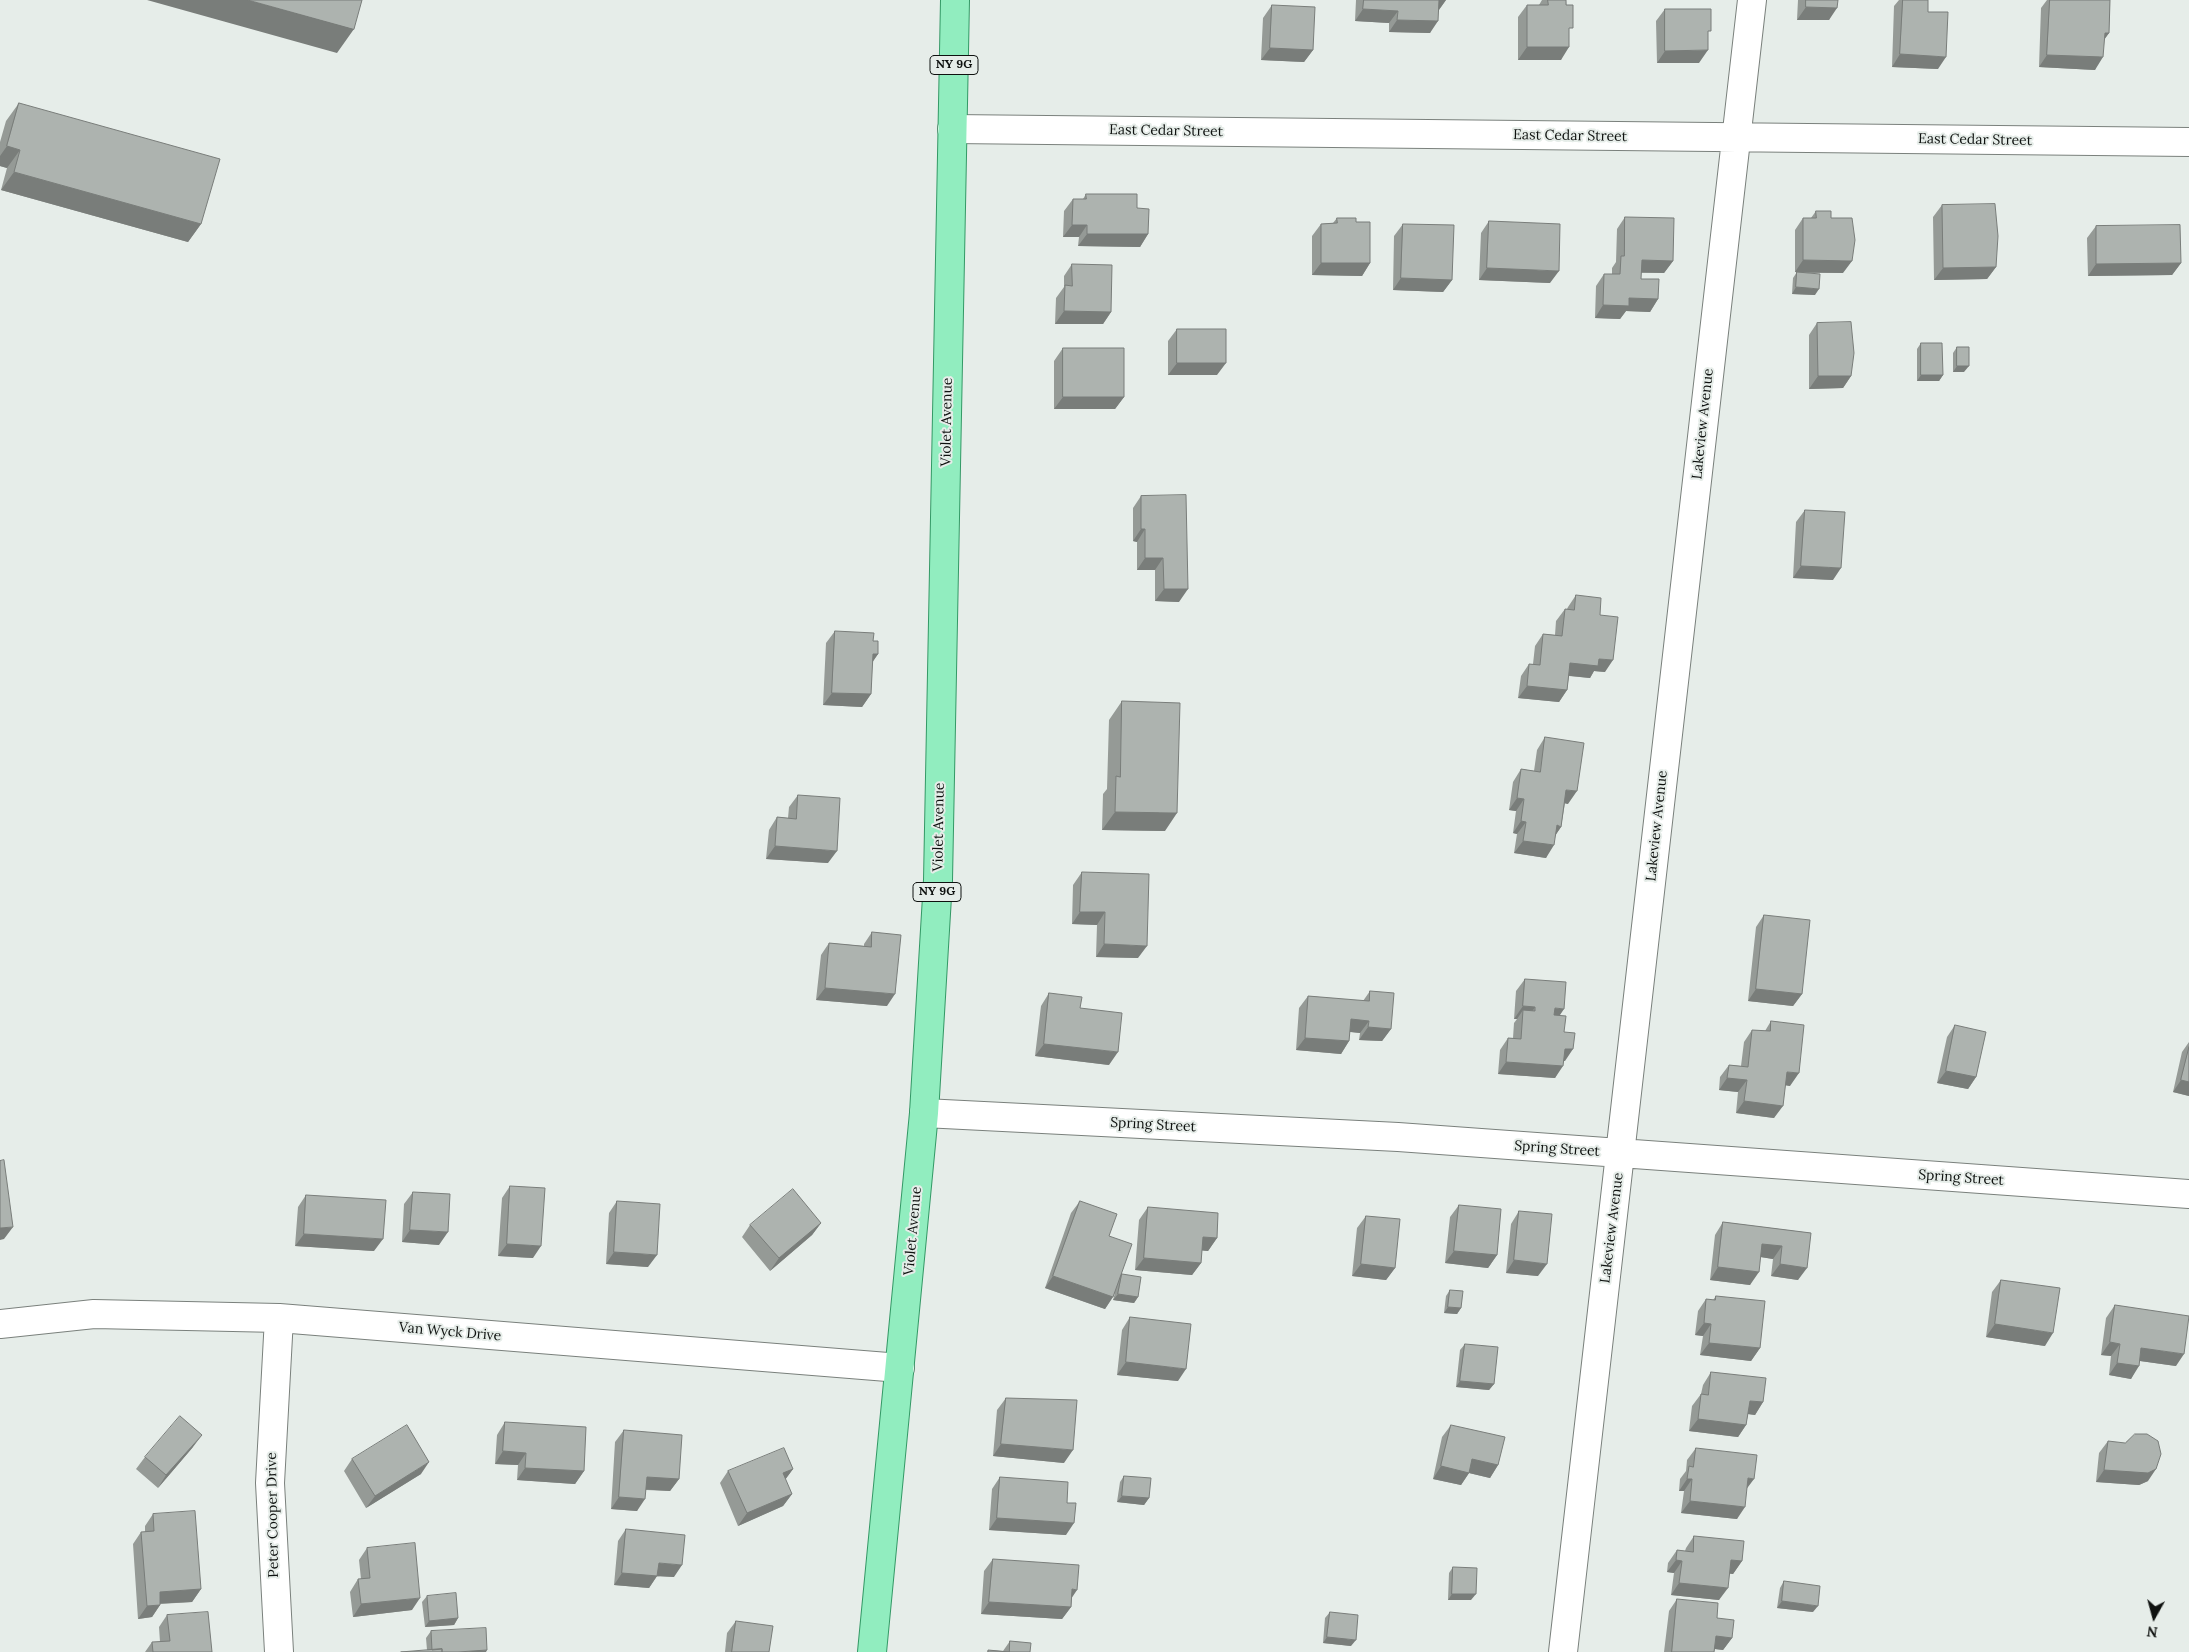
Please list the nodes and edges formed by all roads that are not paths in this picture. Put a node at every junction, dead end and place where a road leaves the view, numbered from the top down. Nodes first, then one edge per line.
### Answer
1 (955, 0) edge
2 (1752, 0) edge
3 (952, 129) junction
4 (1735, 138) junction
5 (2189, 142) edge
6 (924, 1113) junction
7 (1620, 1153) junction
8 (2189, 1194) edge
9 (279, 1318) junction
10 (0, 1324) edge
11 (900, 1368) junction
12 (279, 1652) edge
13 (872, 1652) edge
14 (1563, 1652) edge

1 - 3 main road, Violet Avenue / NY 9G
2 - 4 street, Lakeview Avenue
3 - 4 street, East Cedar Street
3 - 6 main road, Violet Avenue / NY 9G
4 - 5 street, East Cedar Street
4 - 7 street, Lakeview Avenue
6 - 7 street, Spring Street
6 - 11 main road, Violet Avenue / NY 9G
7 - 8 street, Spring Street
7 - 14 street, Lakeview Avenue
9 - 10 street, Van Wyck Drive
9 - 11 street, Van Wyck Drive
9 - 12 street, Peter Cooper Drive
11 - 13 main road, Violet Avenue / NY 9G

